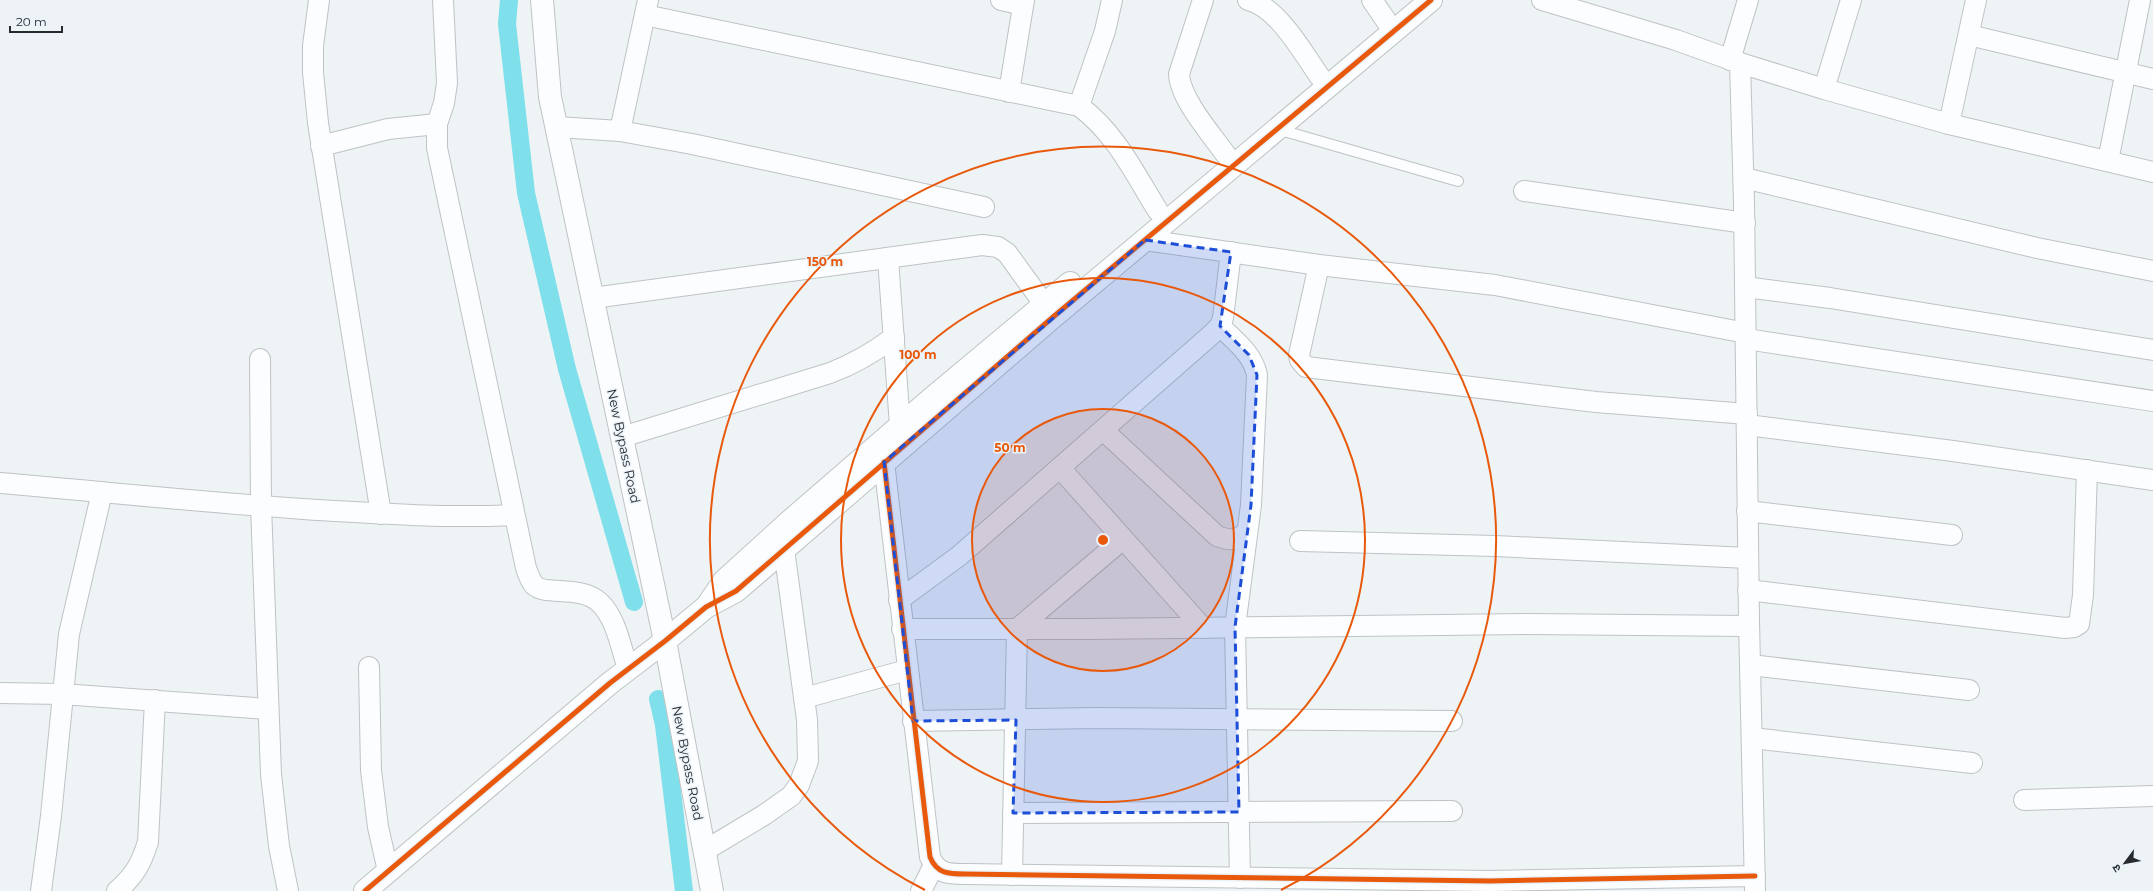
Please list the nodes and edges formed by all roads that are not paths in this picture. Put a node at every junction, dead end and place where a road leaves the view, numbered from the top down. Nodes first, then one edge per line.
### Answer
1 (319, 0) edge
2 (443, 0) edge
3 (542, 0) edge
4 (1000, 0) edge
5 (1112, 0) edge
6 (1203, 0) edge
7 (1372, 0) edge
8 (1413, 0) edge
9 (1431, 0) edge
10 (1542, 0) edge
11 (1748, 0) edge
12 (1851, 0) edge
13 (1976, 0) edge
14 (2140, 0) edge
15 (1024, 2) edge
16 (1258, 2) edge
17 (646, 8) edge
18 (1387, 22) junction
19 (1969, 35) junction
20 (1735, 62) junction
21 (2125, 72) junction
22 (1320, 77) junction
23 (2153, 79) edge
24 (1824, 89) junction
25 (1009, 92) junction
26 (1079, 106) junction
27 (437, 124) junction
28 (1949, 124) junction
29 (556, 127) junction
30 (1277, 129) junction
31 (620, 131) junction
32 (321, 146) junction
33 (1226, 155) junction
34 (2108, 161) junction
35 (2153, 172) edge
36 (1744, 178) junction
37 (1458, 181) dead end
38 (1524, 191) dead end
39 (984, 207) dead end
40 (1158, 211) junction
41 (1745, 224) junction
42 (1144, 240) junction
43 (1231, 252) junction
44 (888, 258) junction
45 (1319, 265) junction
46 (2153, 271) edge
47 (1745, 286) junction
48 (592, 298) junction
49 (1044, 304) junction
50 (1220, 326) junction
51 (1746, 336) junction
52 (894, 337) junction
53 (2153, 350) edge
54 (260, 359) dead end
55 (2153, 401) edge
56 (1747, 420) junction
57 (900, 426) junction
58 (1103, 430) junction
59 (622, 437) junction
60 (884, 462) junction
61 (1060, 468) junction
62 (2087, 470) junction
63 (2153, 480) edge
64 (0, 483) edge
65 (102, 492) junction
66 (261, 506) junction
67 (1748, 511) junction
68 (381, 514) junction
69 (514, 515) junction
70 (1247, 532) junction
71 (1952, 534) dead end
72 (1123, 539) junction
73 (1300, 541) dead end
74 (784, 549) junction
75 (1748, 558) junction
76 (1748, 590) junction
77 (899, 600) junction
78 (706, 607) junction
79 (1749, 626) junction
80 (1235, 627) junction
81 (1203, 628) junction
82 (902, 629) junction
83 (1017, 629) junction
84 (665, 642) junction
85 (1750, 665) junction
86 (368, 667) dead end
87 (628, 669) junction
88 (907, 670) junction
89 (1969, 690) dead end
90 (0, 693) edge
91 (62, 694) junction
92 (804, 698) junction
93 (155, 700) junction
94 (268, 709) junction
95 (1237, 719) junction
96 (1016, 720) junction
97 (913, 721) junction
98 (1452, 721) dead end
99 (1752, 738) junction
100 (1972, 763) dead end
101 (2153, 796) edge
102 (2024, 800) dead end
103 (1452, 811) dead end
104 (1239, 812) junction
105 (1013, 813) junction
106 (704, 851) junction
107 (934, 865) junction
108 (388, 871) junction
109 (1012, 875) junction
110 (1240, 878) junction
111 (1157, 884) edge
112 (1755, 884) edge
113 (41, 891) edge
114 (117, 891) edge
115 (288, 891) edge
116 (365, 891) edge
117 (712, 891) edge
118 (921, 891) edge

1 - 32 street
2 - 27 street
3 - 29 street, New Bypass Road
4 - 15 street
5 - 26 street
6 - 33 street
7 - 18 street
8 - 18 street
9 - 30 street
10 - 20 street
11 - 20 street
12 - 24 street
13 - 19 street
14 - 21 street
15 - 25 street
16 - 22 street
17 - 25 street
17 - 31 street
18 - 22 street
19 - 21 street
19 - 28 street
20 - 24 street
20 - 36 street
21 - 23 street
21 - 34 street
22 - 33 street
24 - 28 street
25 - 26 street
26 - 40 street
27 - 32 street
27 - 69 street
28 - 34 street
29 - 31 street
29 - 48 street, New Bypass Road
30 - 37 lane
30 - 42 street
31 - 39 street
32 - 68 street
33 - 40 street
34 - 35 street
36 - 41 street
36 - 46 street
38 - 41 street
40 - 49 street
41 - 47 street
42 - 43 street
42 - 60 street
43 - 45 street
43 - 50 street
44 - 48 street
44 - 49 street
44 - 52 street
45 - 51 street
45 - 56 street
47 - 51 street
47 - 53 street
48 - 59 street, New Bypass Road
49 - 57 street
50 - 58 street
50 - 70 street
51 - 55 street
51 - 56 street
52 - 57 street
52 - 59 street
54 - 66 street
56 - 62 street
56 - 67 street
57 - 78 street
58 - 61 street
58 - 70 street
59 - 84 street, New Bypass Road
60 - 74 street
60 - 77 street
61 - 72 street
61 - 77 street
62 - 63 street
62 - 76 street
64 - 65 street
65 - 66 street
65 - 91 street
66 - 68 street
66 - 94 street
67 - 71 street
67 - 75 street
68 - 69 street
69 - 87 street
70 - 80 street
72 - 81 street
72 - 83 street
73 - 75 street
74 - 78 street
74 - 92 street
75 - 76 street
76 - 79 street
77 - 82 street
78 - 84 street
79 - 80 street
79 - 85 street
80 - 81 street
80 - 95 street
81 - 83 street
82 - 83 street
82 - 88 street
83 - 96 street
84 - 87 street
84 - 106 street, New Bypass Road
85 - 89 street
85 - 99 street
86 - 108 street
87 - 108 street
88 - 92 street
88 - 97 street
90 - 91 street
91 - 93 street
91 - 113 street
92 - 106 street
93 - 94 street
93 - 114 street
94 - 115 street
95 - 96 street
95 - 98 street
95 - 104 street
96 - 97 street
96 - 105 street
97 - 107 street
99 - 100 street
99 - 112 street
101 - 102 street
103 - 104 street
104 - 105 street
104 - 110 street
105 - 109 street
106 - 117 street, New Bypass Road
107 - 109 street
107 - 118 street
108 - 116 street
109 - 111 street
110 - 111 street
110 - 112 street

